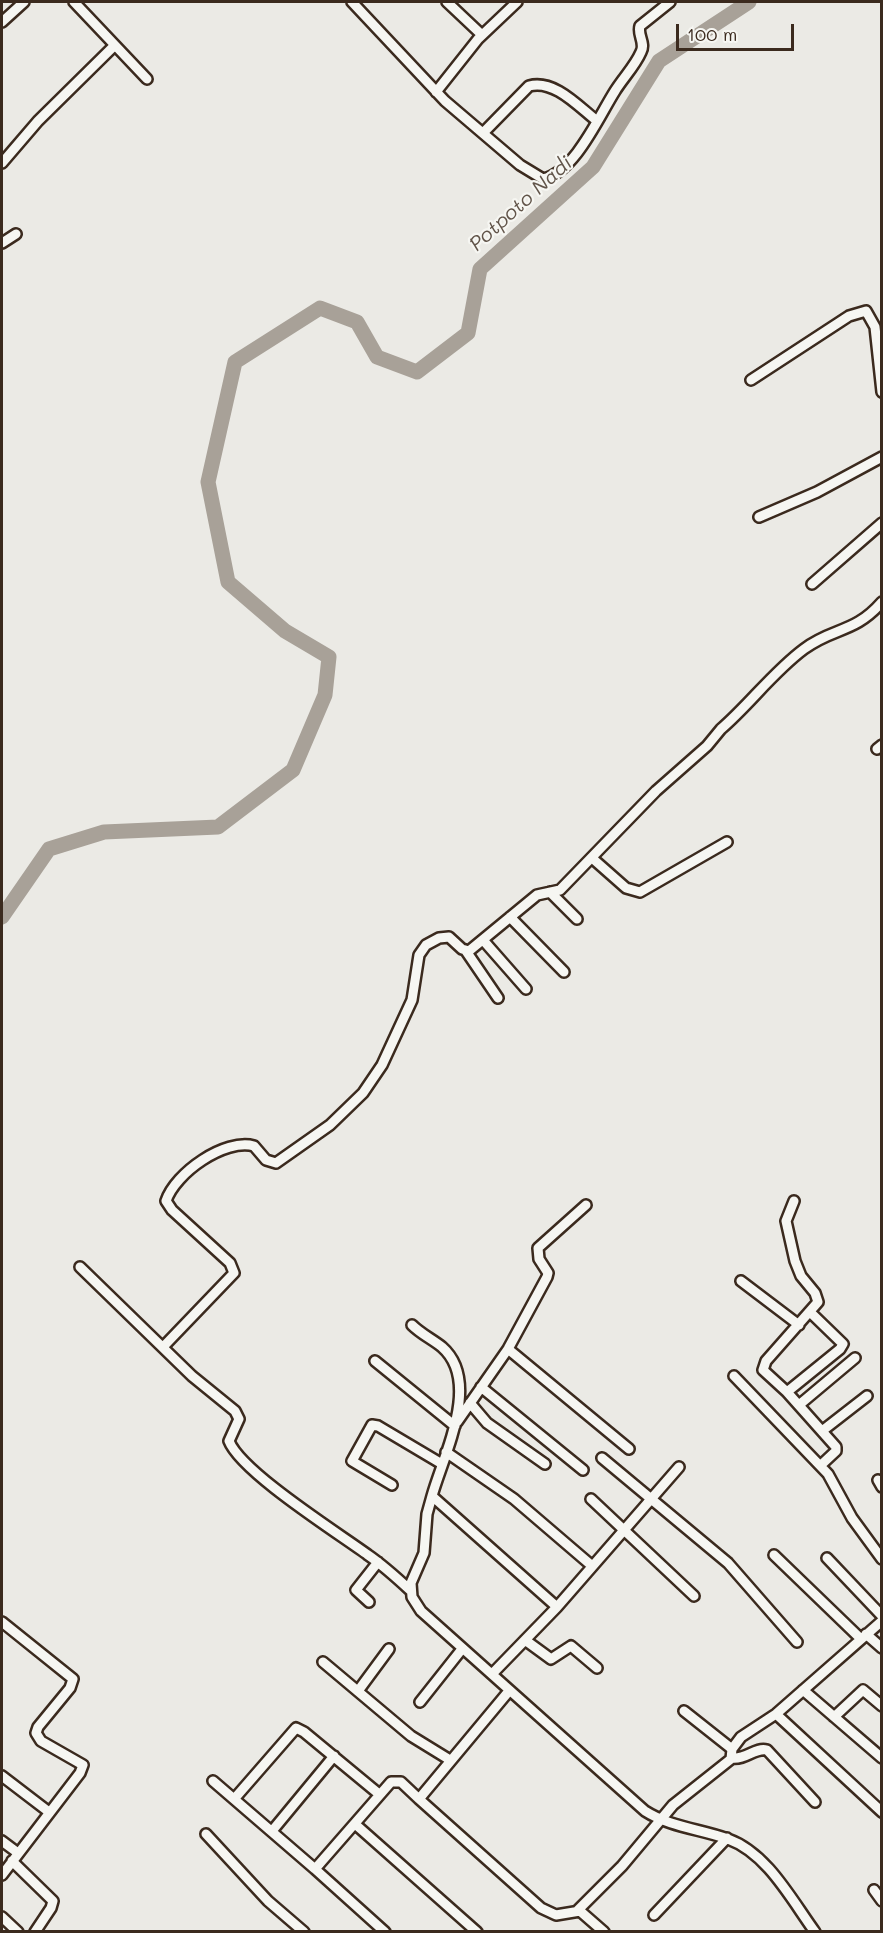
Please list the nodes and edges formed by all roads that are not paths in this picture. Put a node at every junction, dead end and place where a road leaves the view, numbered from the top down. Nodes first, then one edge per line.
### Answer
1 (24, 2) edge
2 (75, 2) edge
3 (352, 2) edge
4 (447, 2) edge
5 (517, 2) edge
6 (670, 2) edge
7 (2, 22) edge
8 (482, 35) junction
9 (114, 46) junction
10 (147, 79) dead end
11 (436, 92) junction
12 (597, 121) junction
13 (483, 133) junction
14 (2, 163) edge
15 (16, 234) dead end
16 (2, 243) edge
17 (880, 379) edge
18 (751, 380) dead end
19 (882, 392) edge
20 (882, 457) edge
21 (759, 517) dead end
22 (882, 523) edge
23 (812, 584) dead end
24 (882, 602) edge
25 (727, 842) dead end
26 (592, 858) junction
27 (550, 892) junction
28 (510, 917) junction
29 (577, 919) dead end
30 (483, 940) junction
31 (465, 951) junction
32 (564, 972) dead end
33 (526, 989) dead end
34 (498, 998) dead end
35 (794, 1201) dead end
36 (586, 1205) dead end
37 (80, 1267) dead end
38 (741, 1281) dead end
39 (810, 1312) junction
40 (412, 1325) dead end
41 (799, 1325) junction
42 (163, 1347) junction
43 (508, 1349) junction
44 (855, 1358) dead end
45 (375, 1361) dead end
46 (734, 1376) dead end
47 (481, 1387) junction
48 (788, 1392) junction
49 (867, 1396) dead end
50 (470, 1403) junction
51 (799, 1405) junction
52 (456, 1424) junction
53 (822, 1431) junction
54 (629, 1449) dead end
55 (446, 1452) junction
56 (602, 1458) dead end
57 (442, 1464) junction
58 (545, 1464) dead end
59 (820, 1465) junction
60 (679, 1467) dead end
61 (583, 1470) dead end
62 (392, 1485) dead end
63 (432, 1496) junction
64 (591, 1499) dead end
65 (651, 1499) junction
66 (623, 1529) junction
67 (882, 1539) edge
68 (872, 1545) junction
69 (774, 1555) dead end
70 (827, 1558) dead end
71 (882, 1559) edge
72 (378, 1562) junction
73 (591, 1565) junction
74 (411, 1591) junction
75 (694, 1596) dead end
76 (369, 1602) dead end
77 (557, 1607) junction
78 (882, 1616) edge
79 (882, 1621) edge
80 (2, 1622) edge
81 (864, 1637) junction
82 (525, 1640) junction
83 (797, 1642) dead end
84 (882, 1648) edge
85 (389, 1649) dead end
86 (462, 1649) junction
87 (323, 1662) dead end
88 (597, 1668) dead end
89 (492, 1674) junction
90 (509, 1690) junction
91 (803, 1690) junction
92 (358, 1691) junction
93 (420, 1702) dead end
94 (882, 1706) edge
95 (684, 1711) dead end
96 (776, 1714) junction
97 (834, 1717) junction
98 (732, 1753) junction
99 (334, 1756) junction
100 (882, 1758) edge
101 (450, 1760) junction
102 (2, 1776) edge
103 (213, 1781) dead end
104 (379, 1794) junction
105 (235, 1798) junction
106 (419, 1799) junction
107 (815, 1802) dead end
108 (49, 1812) junction
109 (882, 1812) edge
110 (660, 1821) junction
111 (355, 1824) junction
112 (272, 1831) junction
113 (206, 1834) dead end
114 (727, 1838) junction
115 (2, 1841) edge
116 (15, 1857) junction
117 (315, 1869) junction
118 (2, 1875) edge
119 (874, 1890) dead end
120 (882, 1901) edge
121 (576, 1911) junction
122 (654, 1915) dead end
123 (2, 1917) edge
124 (18, 1932) edge
125 (35, 1932) edge
126 (304, 1932) edge
127 (385, 1932) edge
128 (477, 1932) edge
129 (604, 1932) edge
130 (815, 1932) edge

1 - 7 street
2 - 9 street
3 - 11 street
4 - 8 street
5 - 8 street
6 - 12 street
8 - 11 street
9 - 10 street
9 - 14 street
11 - 13 street
12 - 13 street
12 - 13 street
15 - 16 street
17 - 18 street
17 - 19 street
20 - 21 street
22 - 23 street
24 - 26 street
25 - 26 street
26 - 27 street
27 - 28 street
27 - 29 street
28 - 30 street
28 - 32 street
30 - 31 street
30 - 33 street
31 - 34 street
31 - 42 street
35 - 39 street
36 - 43 street
37 - 42 street
38 - 41 street
39 - 41 street
39 - 48 street
40 - 52 street
41 - 48 street
42 - 72 street
43 - 47 street
43 - 54 street
44 - 51 street
45 - 52 street
46 - 59 street
47 - 50 street
47 - 61 street
48 - 51 street
49 - 53 street
50 - 52 street
50 - 58 street
51 - 53 street
52 - 55 street
53 - 59 street
55 - 57 street
55 - 73 street
56 - 65 street
57 - 62 street
57 - 63 street
59 - 68 street
60 - 65 street
63 - 74 street
63 - 77 street
64 - 66 street
65 - 66 street
65 - 83 street
66 - 73 street
66 - 75 street
67 - 68 street
68 - 71 street
69 - 81 street
70 - 78 street
72 - 74 street
72 - 76 street
73 - 77 street
74 - 86 street
77 - 82 street
79 - 81 street
80 - 108 street
81 - 84 street
81 - 91 street
82 - 88 street
82 - 89 street
85 - 92 street
86 - 89 street
86 - 93 street
87 - 92 street
89 - 90 street
90 - 101 street
90 - 110 street
91 - 96 street
91 - 97 street
92 - 101 street
94 - 97 street
95 - 98 street
96 - 98 street
96 - 109 street
97 - 100 street
98 - 107 street
98 - 110 street
99 - 104 street
99 - 105 street
99 - 112 street
101 - 106 street
102 - 108 street
103 - 105 street
104 - 106 street
104 - 111 street
105 - 112 street
106 - 121 street
108 - 116 street
110 - 114 street
110 - 121 street
111 - 117 street
111 - 128 street
112 - 117 street
113 - 126 street
114 - 122 street
114 - 130 street
115 - 116 street
116 - 118 street
116 - 125 street
117 - 127 street
119 - 120 street
121 - 129 street
123 - 124 street

